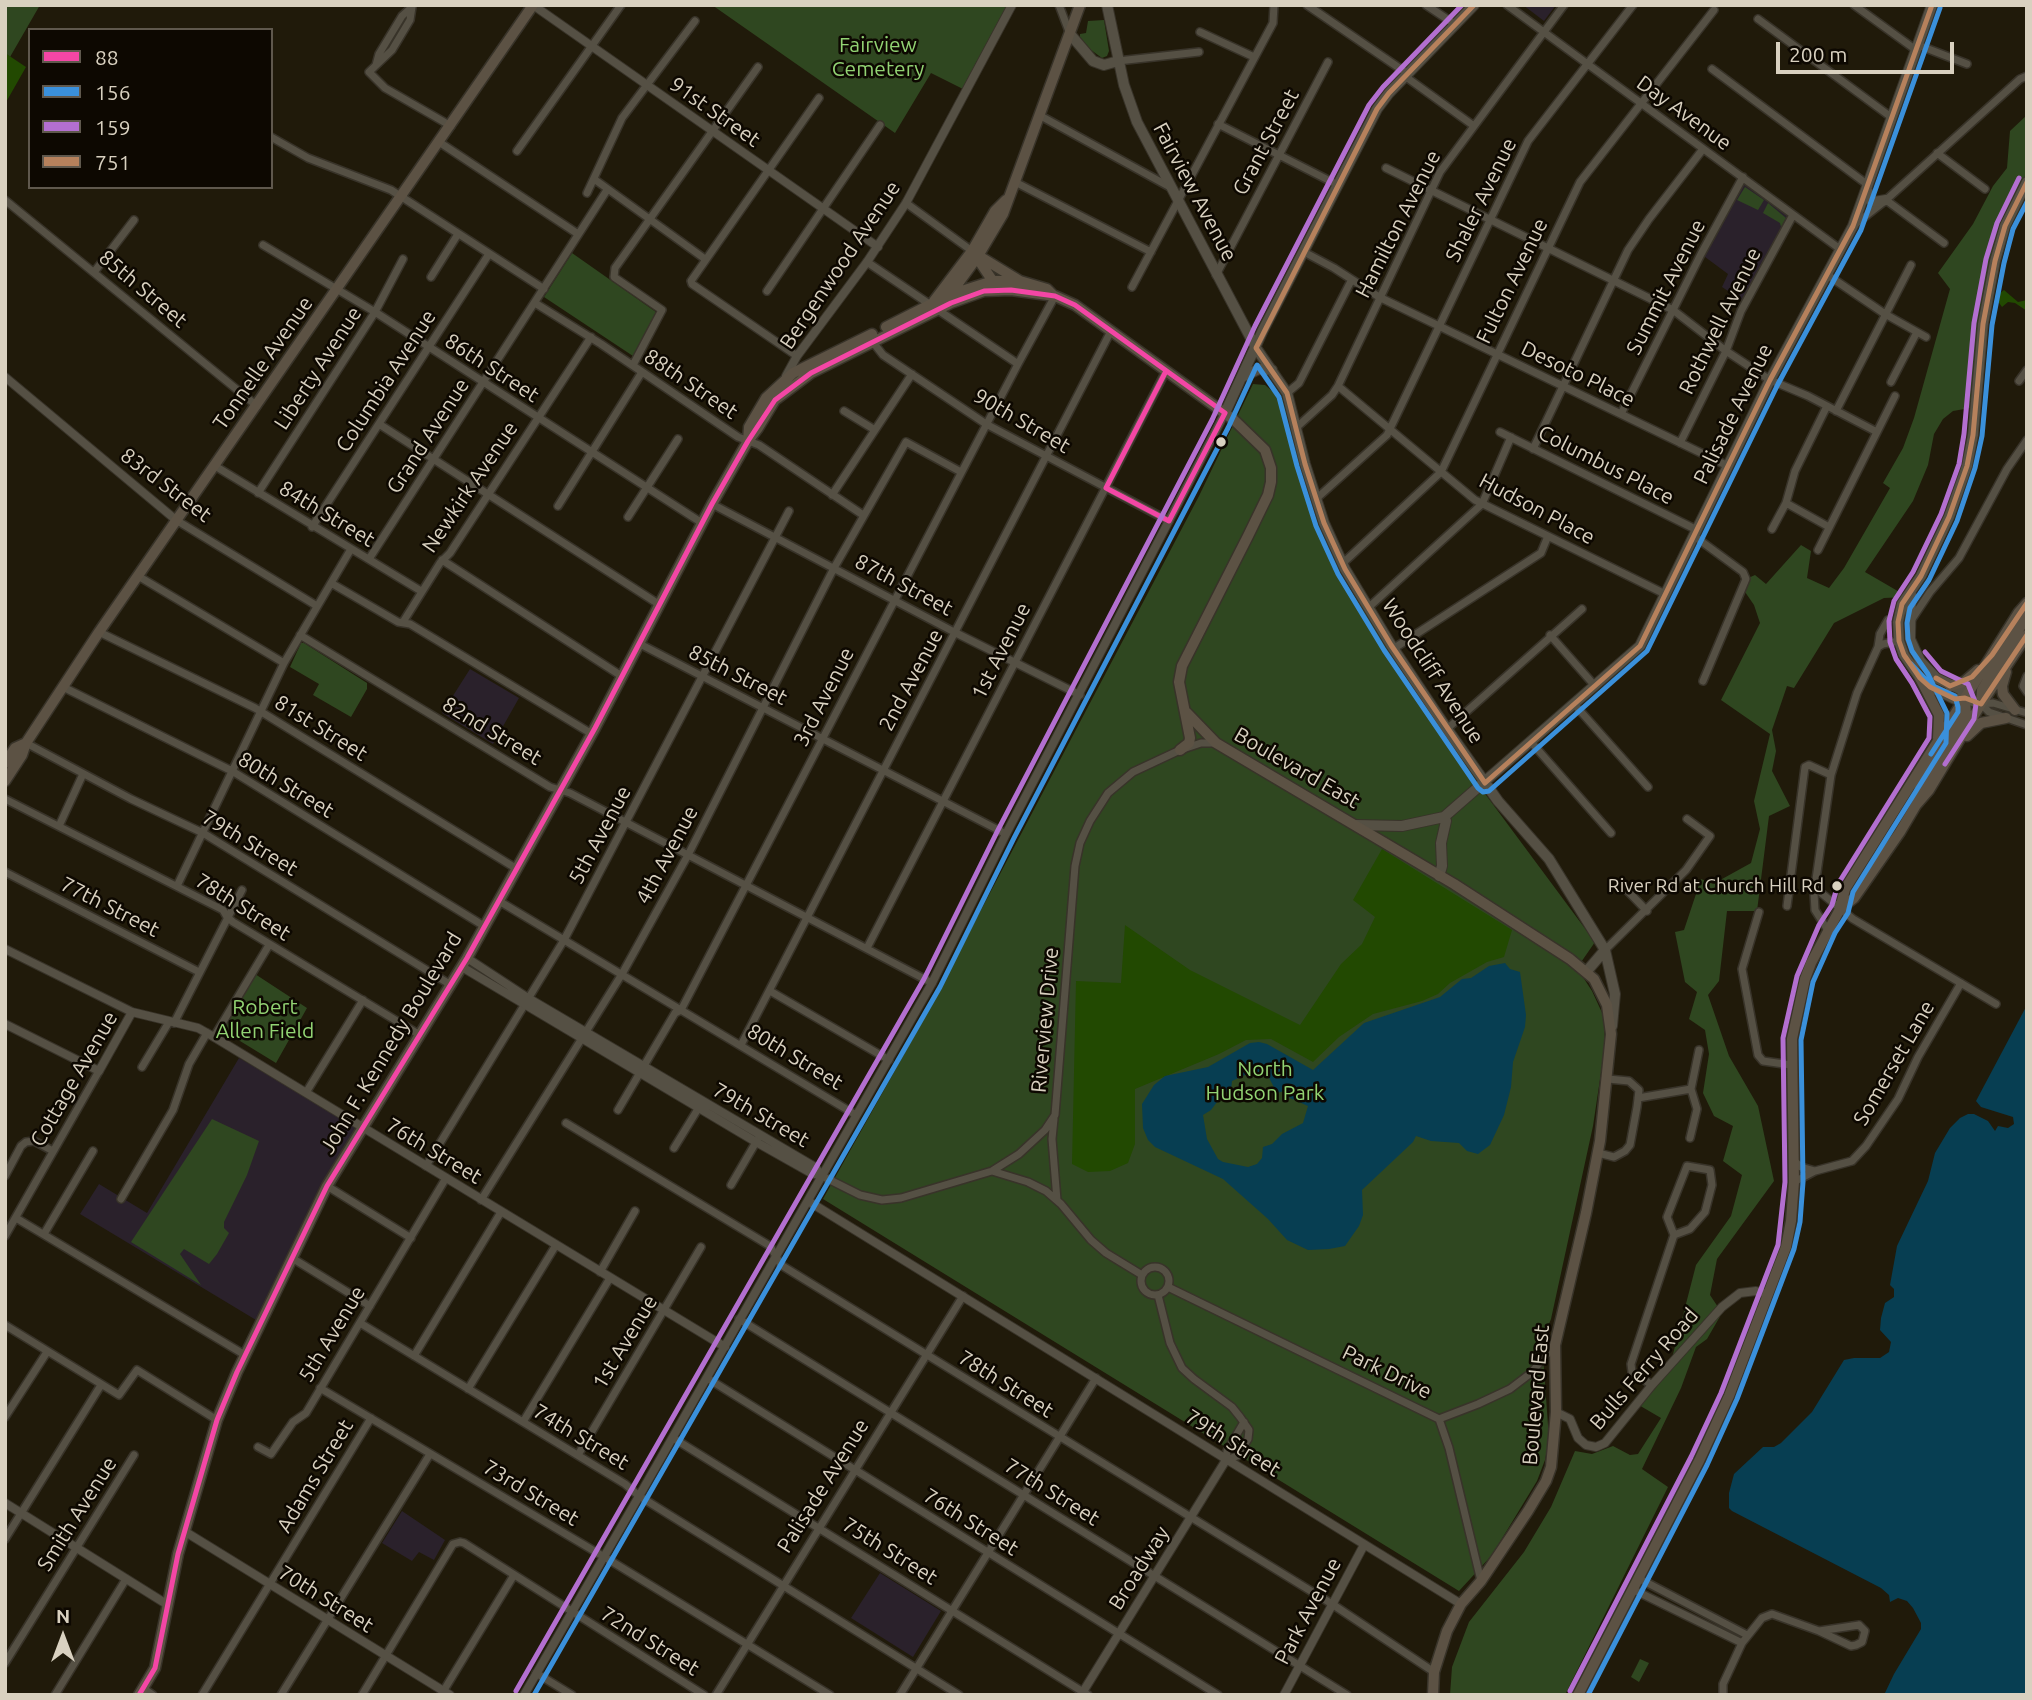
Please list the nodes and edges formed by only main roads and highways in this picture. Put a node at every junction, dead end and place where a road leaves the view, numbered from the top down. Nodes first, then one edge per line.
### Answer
1 (533, 5) edge
2 (1080, 5) edge
3 (1107, 5) edge
4 (1475, 5) edge
5 (1932, 5) edge
6 (1070, 34) junction
7 (1118, 61) junction
8 (2027, 182) edge
9 (1867, 188) junction
10 (1886, 200) road end
11 (975, 253) junction
12 (1020, 281) junction
13 (996, 286) junction
14 (949, 295) junction
15 (1055, 296) junction
16 (935, 306) junction
17 (870, 339) junction
18 (1254, 353) junction
19 (1272, 370) junction
20 (1242, 377) junction
21 (1285, 388) joint
22 (1225, 413) junction
23 (748, 441) junction
24 (1911, 594) junction
25 (2027, 603) edge
26 (2027, 616) edge
27 (2027, 635) edge
28 (1992, 655) junction
29 (2008, 664) junction
30 (1920, 678) junction
31 (1950, 685) junction
32 (1965, 698) junction
33 (1981, 704) junction
34 (1184, 710) junction
35 (2021, 712) edge
36 (2006, 718) road end
37 (1938, 741) junction
38 (26, 743) junction
39 (1180, 750) road end
40 (1954, 751) junction
41 (5, 763) edge
42 (5, 782) edge
43 (1485, 783) junction
44 (1916, 805) junction
45 (1444, 817) junction
46 (1356, 825) junction
47 (1440, 876) junction
48 (1840, 909) junction
49 (1605, 950) junction
50 (1587, 971) junction
51 (1612, 1034) junction
52 (145, 1693) edge
53 (1433, 1695) edge
54 (1578, 1695) edge

1 - 38 main road, Tonnelle Avenue
2 - 6 main road
3 - 7 main road, Fairview Avenue
4 - 18 main road
5 - 9 main road, Palisade Avenue
6 - 7 main road
6 - 11 main road
7 - 18 main road, Fairview Avenue
8 - 24 main road
9 - 10 main road
9 - 43 main road, Palisade Avenue
11 - 12 main road
11 - 13 main road
11 - 14 main road
11 - 16 main road
12 - 13 main road, John F. Kennedy Boulevard
12 - 15 main road, John F. Kennedy Boulevard
13 - 14 main road, John F. Kennedy Boulevard
13 - 15 main road, John F. Kennedy Boulevard
13 - 16 main road, John F. Kennedy Boulevard
14 - 16 main road, John F. Kennedy Boulevard
15 - 22 main road, John F. Kennedy Boulevard
16 - 17 main road, John F. Kennedy Boulevard
17 - 23 main road, John F. Kennedy Boulevard
17 - 23 main road, John F. Kennedy Boulevard
18 - 19 main road, Fairview Avenue
18 - 20 main road
19 - 20 main road
19 - 21 main road, Fairview Avenue
20 - 22 main road
21 - 43 main road, Woodcliff Avenue
22 - 34 main road
23 - 52 main road, John F. Kennedy Boulevard
24 - 30 main road
24 - 31 main road
25 - 28 main road
26 - 33 main road
27 - 29 main road
28 - 31 main road
28 - 32 main road
29 - 33 main road
29 - 35 main road
30 - 32 main road
30 - 37 main road
31 - 32 main road
32 - 33 main road
32 - 37 main road
32 - 44 main road
33 - 40 main road
34 - 39 main road
34 - 46 main road, Boulevard East
36 - 40 main road
37 - 48 main road
38 - 41 main road, Tonnelle Avenue
38 - 42 main road, Tonnelle Avenue
40 - 44 main road
43 - 45 main road
43 - 49 main road, Woodcliff Avenue
44 - 48 main road
45 - 46 main road
45 - 47 main road
46 - 47 main road, Boulevard East
47 - 50 main road, Boulevard East
48 - 54 main road
49 - 50 main road
49 - 51 main road, Woodcliff Avenue
50 - 51 main road, Boulevard East
51 - 53 main road, Boulevard East

